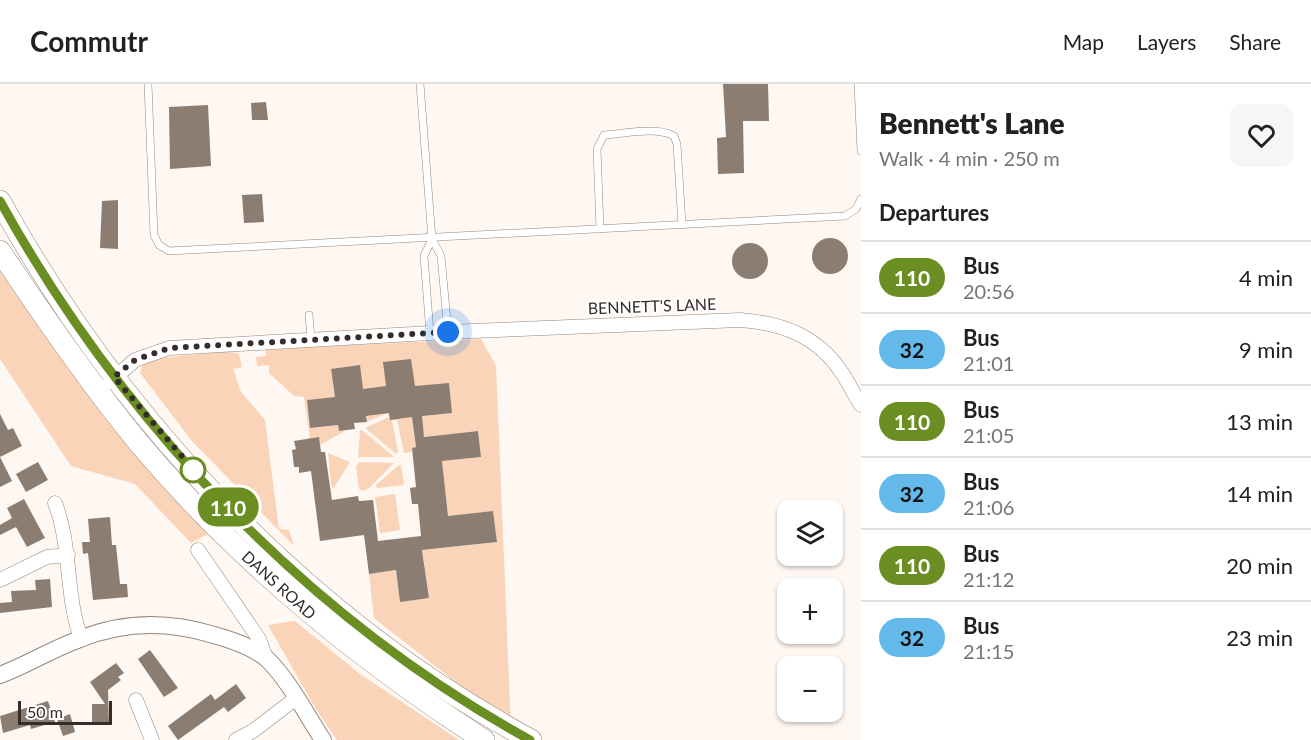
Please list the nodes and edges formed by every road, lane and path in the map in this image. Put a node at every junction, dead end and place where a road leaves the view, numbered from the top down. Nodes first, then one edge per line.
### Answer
1 (148, 84) edge
2 (420, 84) edge
3 (858, 84) edge
4 (861, 151) edge
5 (861, 199) edge
6 (0, 201) edge
7 (682, 225) junction
8 (600, 229) junction
9 (432, 238) junction
10 (0, 251) edge
11 (309, 315) dead end
12 (448, 332) junction
13 (430, 333) junction
14 (311, 340) junction
15 (114, 377) junction
16 (99, 393) junction
17 (861, 405) edge
18 (56, 503) dead end
19 (198, 550) dead end
20 (68, 555) junction
21 (0, 580) edge
22 (81, 638) junction
23 (266, 658) junction
24 (0, 675) edge
25 (296, 699) junction
26 (136, 700) dead end
27 (153, 740) edge
28 (236, 740) edge
29 (322, 740) edge
30 (484, 740) edge
31 (531, 740) edge

1 - 9 lane
2 - 9 lane
3 - 4 lane
5 - 7 lane
6 - 15 main road, DANS ROAD
7 - 8 lane
7 - 8 lane
8 - 9 lane
9 - 12 lane
9 - 13 lane
10 - 16 main road, DANS ROAD
11 - 14 lane
12 - 13 street, BENNETT'S LANE
12 - 17 street, BENNETT'S LANE
13 - 14 street, BENNETT'S LANE
14 - 15 street, BENNETT'S LANE
15 - 16 street, BENNETT'S LANE
15 - 31 main road, DANS ROAD
16 - 30 main road, DANS ROAD
18 - 20 street
19 - 23 street
20 - 21 street
20 - 22 street
22 - 23 street
22 - 24 street
23 - 25 street
25 - 28 street
25 - 29 street
26 - 27 street

